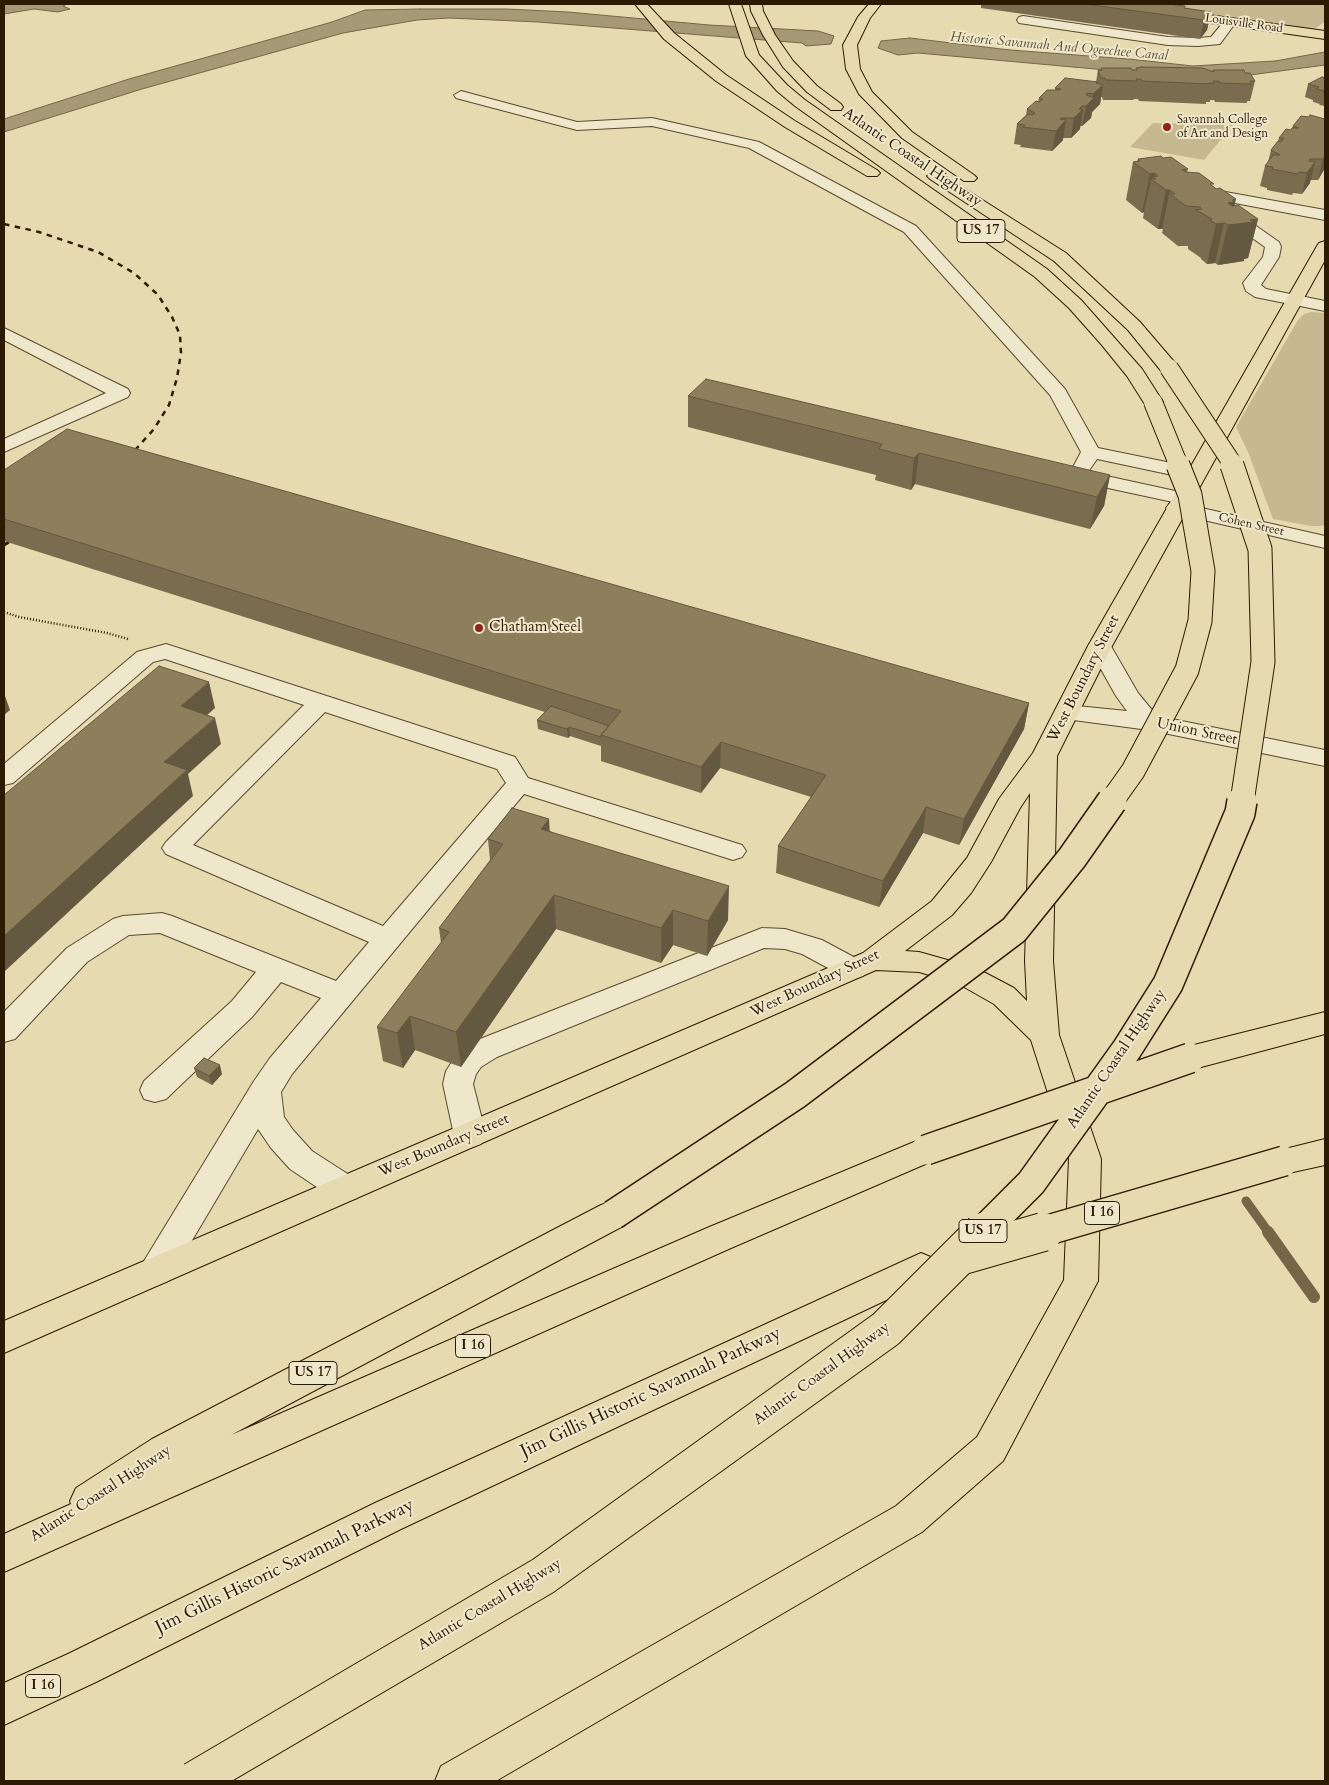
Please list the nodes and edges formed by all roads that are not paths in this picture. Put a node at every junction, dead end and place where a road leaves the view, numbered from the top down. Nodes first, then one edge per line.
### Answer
1 (641, 4) edge
2 (735, 4) edge
3 (756, 4) edge
4 (875, 4) edge
5 (1112, 7) edge
6 (1023, 20) dead end
7 (1230, 22) junction
8 (1325, 35) edge
9 (461, 94) dead end
10 (852, 118) dead end
11 (924, 168) dead end
12 (978, 184) dead end
13 (1208, 194) edge
14 (1008, 206) dead end
15 (1225, 206) junction
16 (1325, 215) edge
17 (1280, 235) junction
18 (1000, 244) junction
19 (1325, 246) edge
20 (1098, 293) junction
21 (1295, 300) junction
22 (1325, 306) edge
23 (4, 332) edge
24 (4, 446) edge
25 (1091, 452) junction
26 (1196, 474) junction
27 (1179, 503) junction
28 (1325, 542) edge
29 (1100, 646) junction
30 (321, 702) junction
31 (1068, 713) junction
32 (1149, 722) junction
33 (1044, 756) junction
34 (1325, 758) edge
35 (4, 777) edge
36 (519, 784) junction
37 (733, 851) dead end
38 (388, 939) junction
39 (863, 964) junction
40 (276, 968) junction
41 (341, 994) junction
42 (1325, 1023) edge
43 (4, 1031) edge
44 (1044, 1035) junction
45 (265, 1089) junction
46 (155, 1090) dead end
47 (470, 1135) junction
48 (1325, 1152) edge
49 (345, 1189) junction
50 (156, 1271) junction
51 (4, 1337) edge
52 (12, 1549) edge
53 (4, 1704) edge
54 (194, 1781) edge
55 (456, 1781) edge

1 - 18 main road
2 - 18 main road, Atlantic Coastal Highway / US 17
3 - 10 main road, Atlantic Coastal Highway
4 - 12 main road
5 - 7 main road, Louisville Road
6 - 7 street
7 - 8 main road, Louisville Road
9 - 25 street
11 - 20 main road, Atlantic Coastal Highway / US 17
13 - 15 street
14 - 20 main road
15 - 16 street
15 - 17 street
15 - 17 street
17 - 21 street
18 - 52 main road, Atlantic Coastal Highway / US 17, bridge
19 - 21 main road, West Boundary Street
20 - 54 main road, Atlantic Coastal Highway / US 17, bridge
21 - 22 street
21 - 26 main road, West Boundary Street
23 - 24 street
25 - 26 street
25 - 27 street, Cohen Street
26 - 27 main road, West Boundary Street
27 - 28 street, Cohen Street
27 - 29 main road, West Boundary Street
29 - 31 main road, West Boundary Street
29 - 32 street
30 - 35 street
30 - 36 street
30 - 38 street
31 - 32 street, Union Street
31 - 33 main road, West Boundary Street
32 - 34 street, Union Street
33 - 39 main road, West Boundary Street
33 - 44 main road
36 - 37 street
36 - 38 street
38 - 41 street
39 - 44 main road
39 - 47 main road, West Boundary Street
39 - 47 street
40 - 41 street
40 - 43 street
40 - 46 street
41 - 45 street
42 - 52 main road, I 16, bridge
44 - 55 main road
45 - 49 street
45 - 50 street
47 - 49 main road, West Boundary Street
48 - 53 main road, Jim Gillis Historic Savannah Parkway / I 16, bridge
49 - 50 main road, West Boundary Street
50 - 51 main road, West Boundary Street

